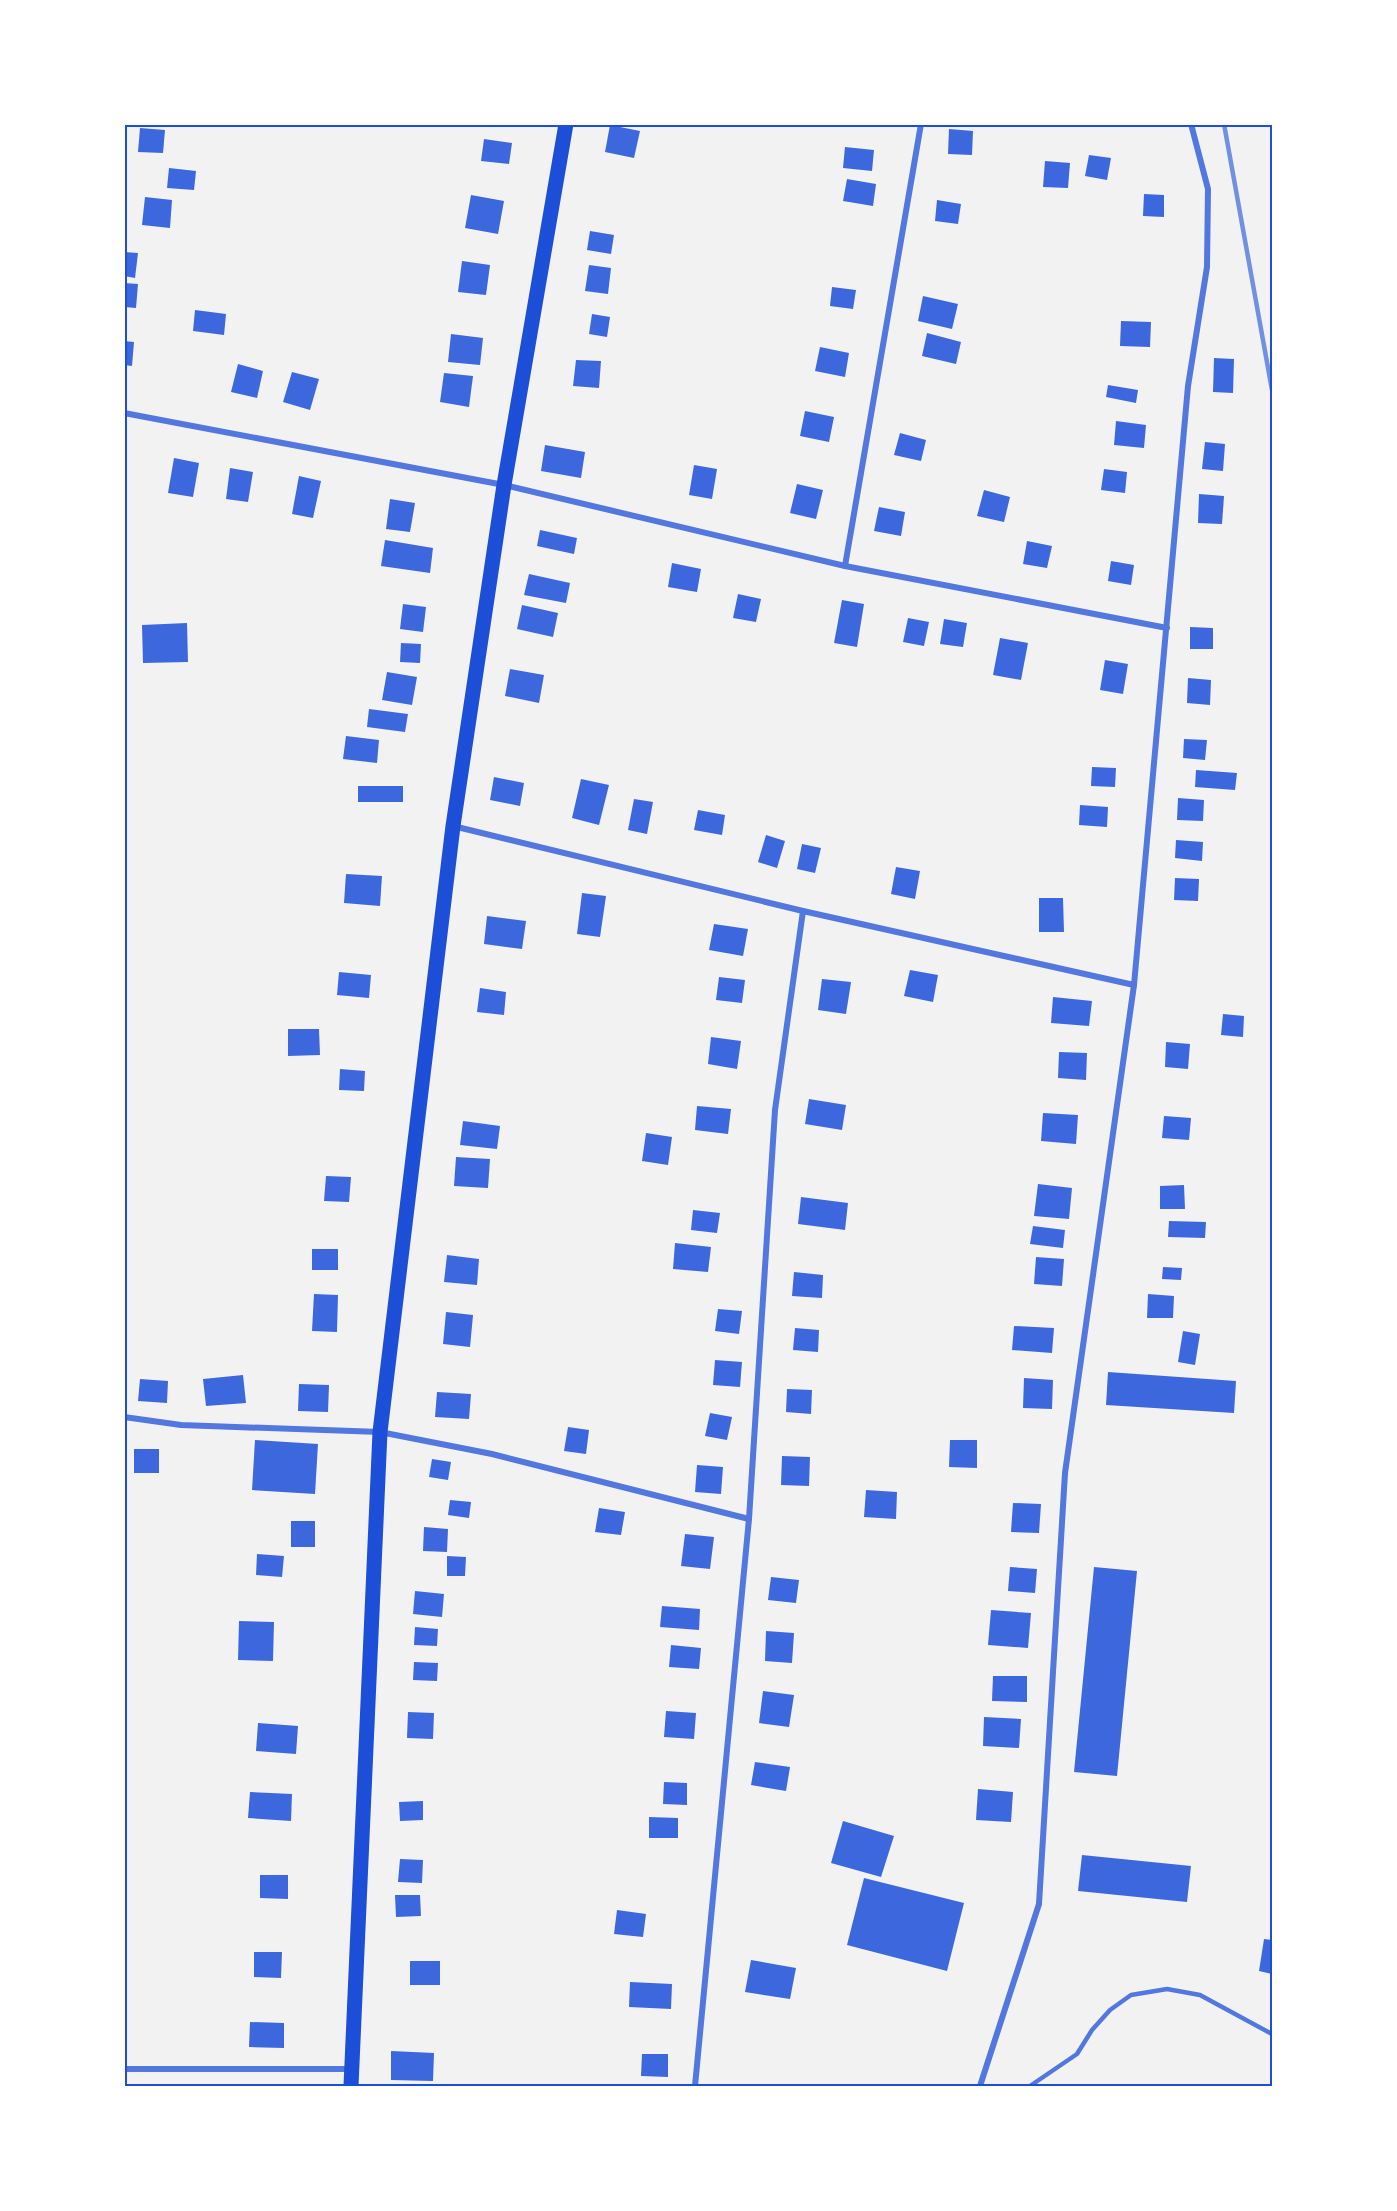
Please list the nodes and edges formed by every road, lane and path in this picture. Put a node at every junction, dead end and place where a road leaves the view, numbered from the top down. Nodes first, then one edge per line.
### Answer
1 (566, 124) edge
2 (921, 124) edge
3 (1191, 124) edge
4 (124, 413) edge
5 (504, 485) junction
6 (845, 566) junction
7 (1167, 628) junction
8 (453, 826) junction
9 (803, 911) junction
10 (1134, 985) junction
11 (124, 1417) edge
12 (380, 1432) junction
13 (749, 1519) junction
14 (1272, 2034) edge
15 (124, 2069) edge
16 (352, 2070) junction
17 (351, 2086) edge
18 (695, 2086) edge
19 (980, 2086) edge
20 (1030, 2086) edge

1 - 5 main road
2 - 6 street
3 - 7 street
4 - 5 street
5 - 6 street
5 - 8 main road
6 - 7 street
7 - 10 street
8 - 9 street
8 - 12 main road
9 - 10 street
9 - 13 street
10 - 19 street
11 - 12 street
12 - 13 street
12 - 16 main road
13 - 18 street
14 - 20 lane
15 - 16 street
16 - 17 main road

